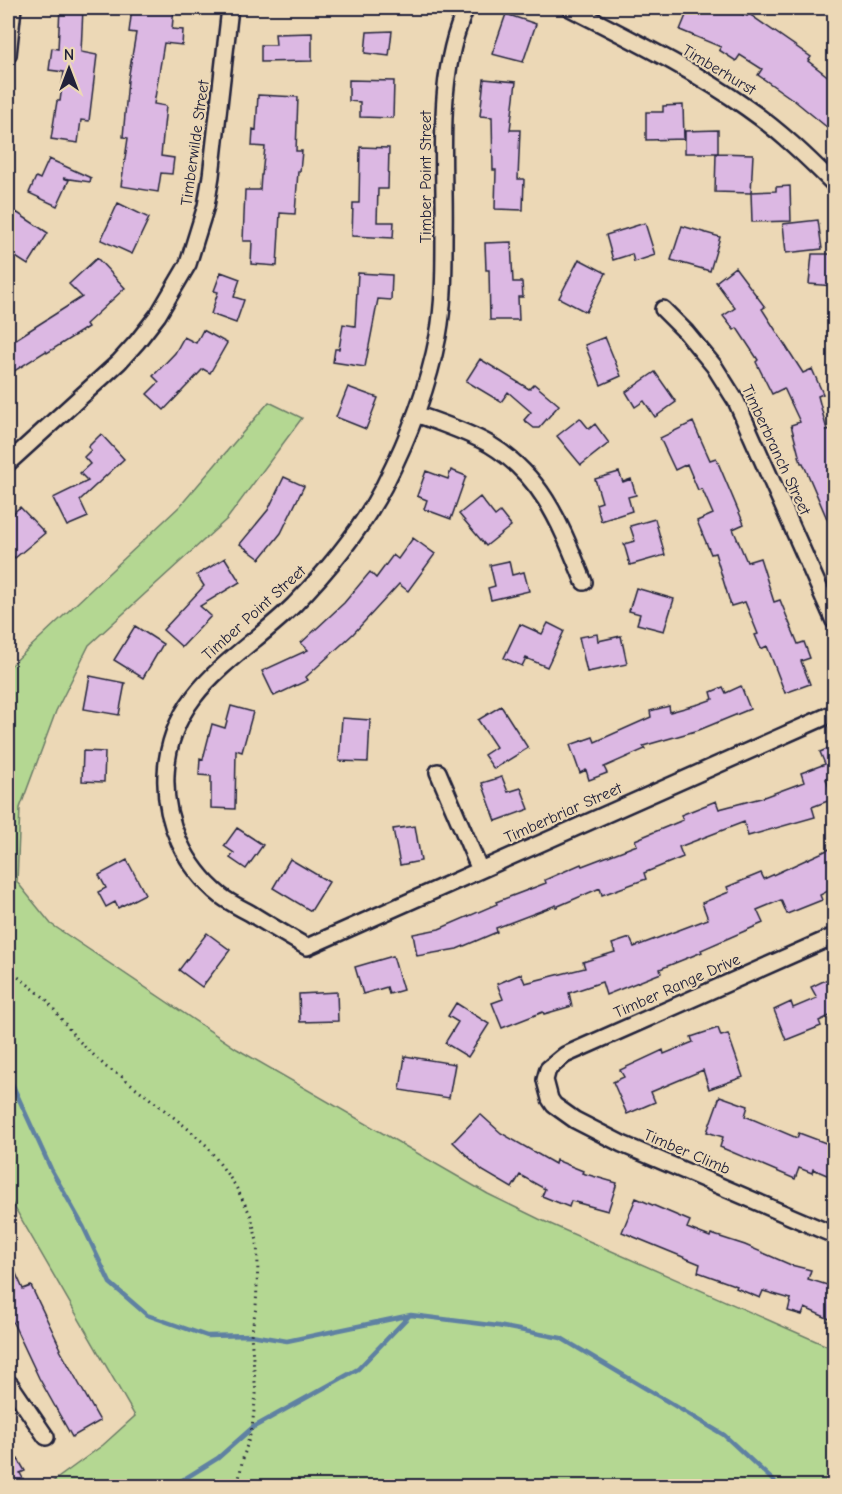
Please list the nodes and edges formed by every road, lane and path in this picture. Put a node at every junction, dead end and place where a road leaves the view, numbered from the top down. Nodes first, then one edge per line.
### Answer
1 (13, 8) edge
2 (230, 8) edge
3 (466, 8) edge
4 (570, 8) edge
5 (8, 55) edge
6 (834, 184) edge
7 (663, 309) dead end
8 (416, 414) junction
9 (8, 463) edge
10 (584, 582) dead end
11 (834, 621) edge
12 (834, 713) edge
13 (438, 772) dead end
14 (480, 870) junction
15 (834, 936) edge
16 (307, 947) joint
17 (8, 971) edge
18 (545, 1080) joint
19 (834, 1235) edge
20 (8, 1383) edge
21 (46, 1437) dead end
22 (240, 1486) edge

1 - 5 street
2 - 9 street, Timberwilde Street
3 - 8 street, Timber Point Street
4 - 6 street, Timberhurst
7 - 11 street, Timberbranch Street
8 - 10 street
8 - 16 street, Timber Point Street
12 - 14 street, Timberbriar Street
13 - 14 street
14 - 16 street, Timberbriar Street
15 - 18 street, Timber Range Drive
17 - 22 path
18 - 19 street, Timber Climb
20 - 21 street

